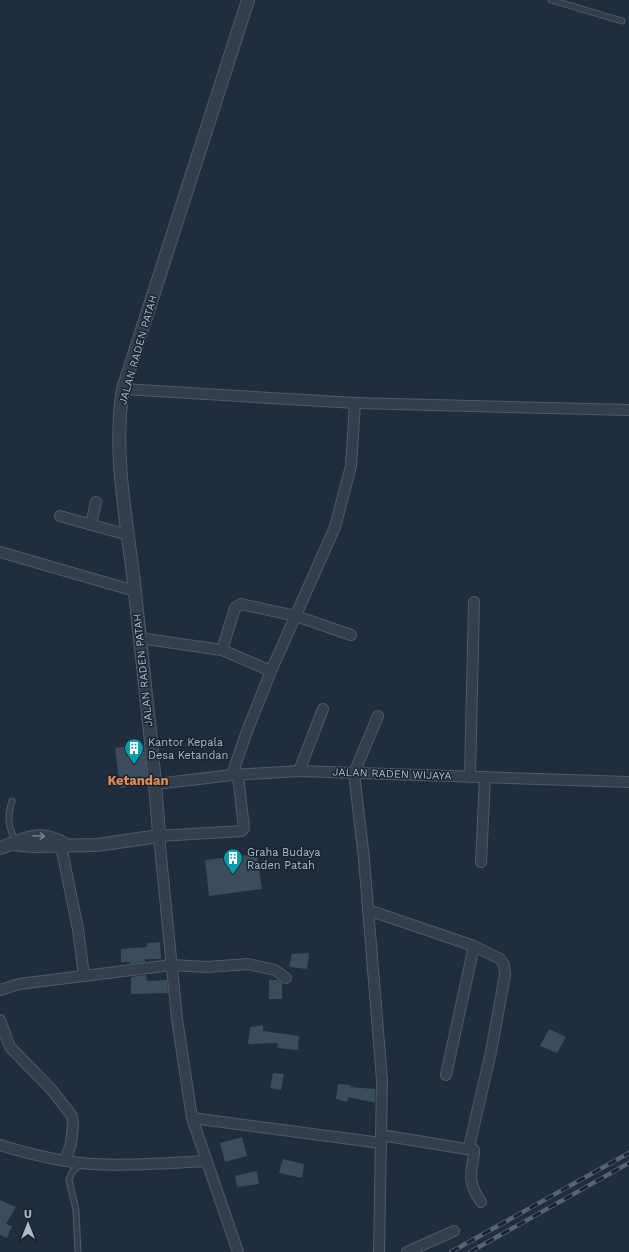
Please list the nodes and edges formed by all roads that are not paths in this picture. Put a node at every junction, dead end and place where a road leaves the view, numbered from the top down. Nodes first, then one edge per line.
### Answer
1 (248, 0) edge
2 (551, 0) edge
3 (622, 21) dead end
4 (124, 389) junction
5 (355, 403) junction
6 (629, 410) edge
7 (96, 502) dead end
8 (60, 516) dead end
9 (91, 525) junction
10 (128, 535) junction
11 (0, 552) edge
12 (135, 591) junction
13 (474, 602) dead end
14 (296, 616) junction
15 (351, 635) dead end
16 (139, 638) junction
17 (222, 650) junction
18 (271, 671) junction
19 (323, 709) dead end
20 (378, 716) dead end
21 (299, 771) junction
22 (354, 773) junction
23 (235, 775) junction
24 (470, 777) junction
25 (485, 777) junction
26 (629, 782) edge
27 (156, 784) junction
28 (12, 800) dead end
29 (159, 836) junction
30 (9, 844) edge
31 (64, 846) junction
32 (481, 862) dead end
33 (368, 910) junction
34 (474, 946) junction
35 (172, 965) junction
36 (84, 976) junction
37 (286, 978) dead end
38 (0, 989) edge
39 (0, 1020) edge
40 (446, 1075) dead end
41 (192, 1118) junction
42 (381, 1139) junction
43 (0, 1145) edge
44 (469, 1147) junction
45 (66, 1161) junction
46 (206, 1161) junction
47 (82, 1163) junction
48 (481, 1202) dead end
49 (454, 1231) dead end
50 (78, 1252) edge
51 (238, 1252) edge
52 (379, 1252) edge
53 (407, 1252) edge

1 - 4 street, JALAN RADEN PATAH
2 - 3 lane
4 - 5 street
4 - 10 street, JALAN RADEN PATAH
5 - 6 street
5 - 14 street
7 - 9 street
8 - 9 street
9 - 10 street
10 - 12 street, JALAN RADEN PATAH
11 - 12 street
12 - 16 street, JALAN RADEN PATAH
13 - 24 street
14 - 15 street
14 - 17 street
14 - 18 street
16 - 17 street
16 - 27 street, JALAN RADEN PATAH
17 - 18 street
18 - 23 street
19 - 21 street
20 - 22 street
21 - 22 street, JALAN RADEN WIJAYA
21 - 23 street, JALAN RADEN WIJAYA
22 - 24 street, JALAN RADEN WIJAYA
22 - 33 street
23 - 27 street, JALAN RADEN WIJAYA
23 - 29 street
24 - 25 street, JALAN RADEN WIJAYA
25 - 26 street, JALAN RADEN WIJAYA
25 - 32 street
27 - 29 street, JALAN RADEN PATAH
28 - 30 lane
29 - 31 street
29 - 35 street
30 - 31 street
31 - 36 street
33 - 34 street
33 - 42 street
34 - 40 street
34 - 44 street
35 - 36 street
35 - 37 street
35 - 41 street
36 - 38 street
39 - 45 street
41 - 42 street
41 - 46 street
42 - 44 street
42 - 52 street
43 - 45 street
44 - 48 street
45 - 47 street
46 - 47 street
46 - 51 street
47 - 50 lane
49 - 53 street

